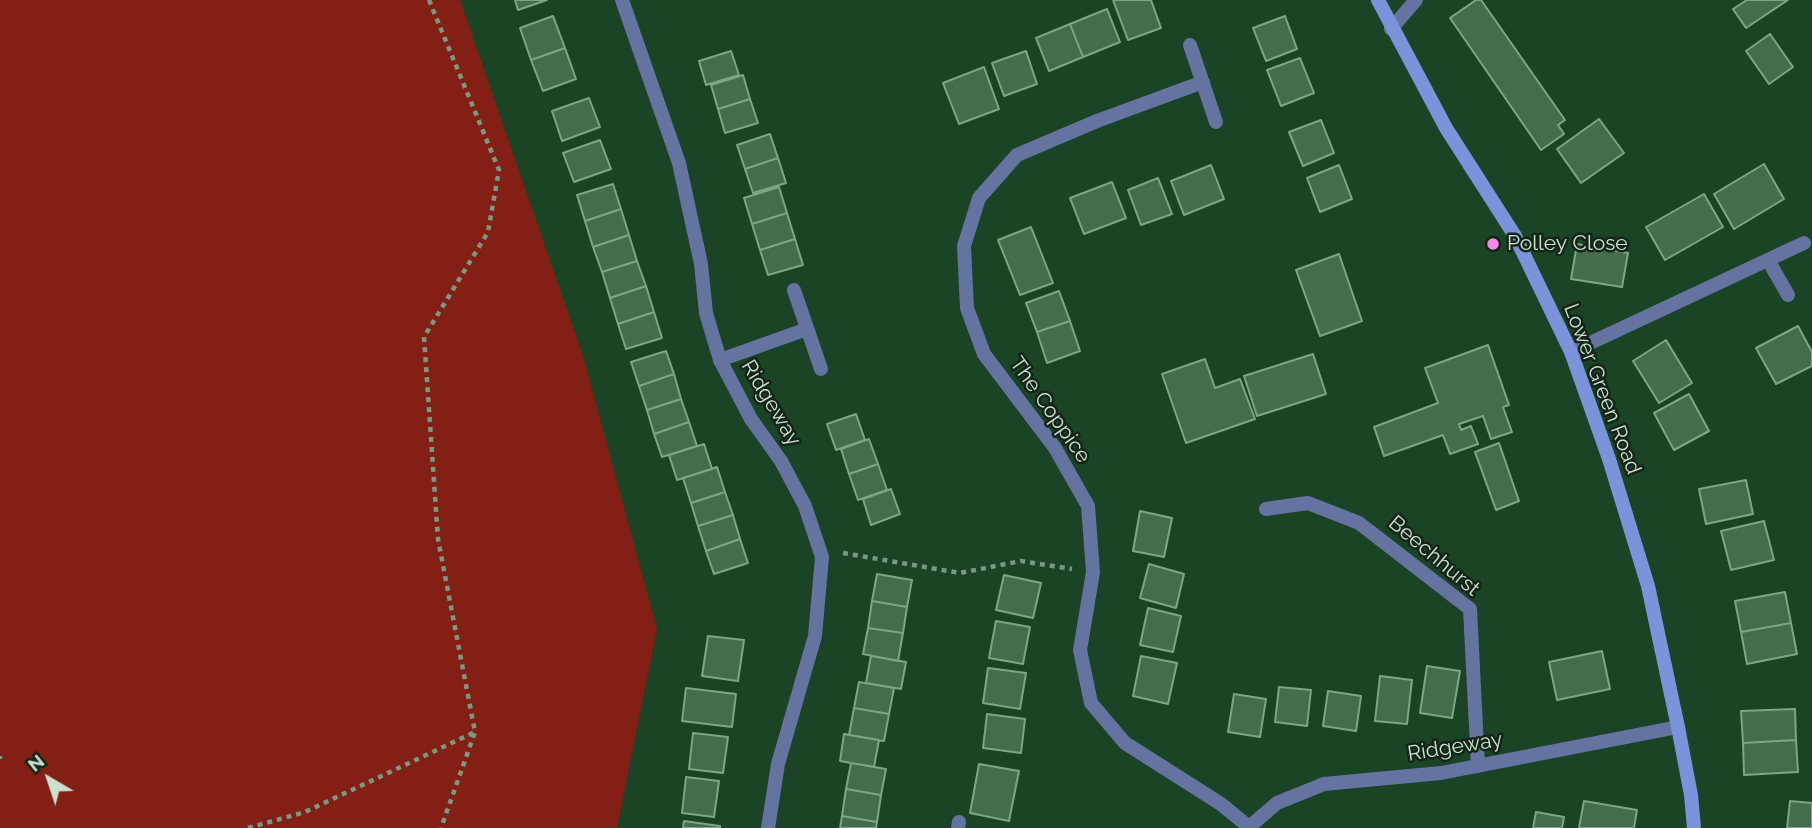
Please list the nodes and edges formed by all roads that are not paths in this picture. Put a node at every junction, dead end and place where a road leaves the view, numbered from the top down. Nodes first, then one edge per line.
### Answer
1 (622, 0) edge
2 (1378, 0) edge
3 (1416, 0) edge
4 (1391, 29) junction
5 (1189, 45) dead end
6 (1203, 82) junction
7 (1216, 122) dead end
8 (1804, 243) dead end
9 (1768, 260) junction
10 (794, 290) dead end
11 (1788, 295) dead end
12 (807, 329) junction
13 (1571, 352) junction
14 (720, 360) junction
15 (821, 369) dead end
16 (1266, 509) dead end
17 (1678, 727) junction
18 (1478, 766) junction
19 (768, 828) edge
20 (1248, 828) edge
21 (1693, 828) edge

1 - 14 street, Ridgeway
2 - 4 street, Lower Green Road
3 - 4 street
4 - 13 street, Lower Green Road
5 - 6 street
6 - 7 street
6 - 20 street, The Coppice
8 - 9 street
9 - 11 street
9 - 13 street
10 - 12 street
12 - 14 street
12 - 15 street
13 - 17 street, Lower Green Road
14 - 19 street, Ridgeway
16 - 18 street, Beechhurst
17 - 18 street, Ridgeway
17 - 21 street, Lower Green Road
18 - 20 street, Ridgeway

